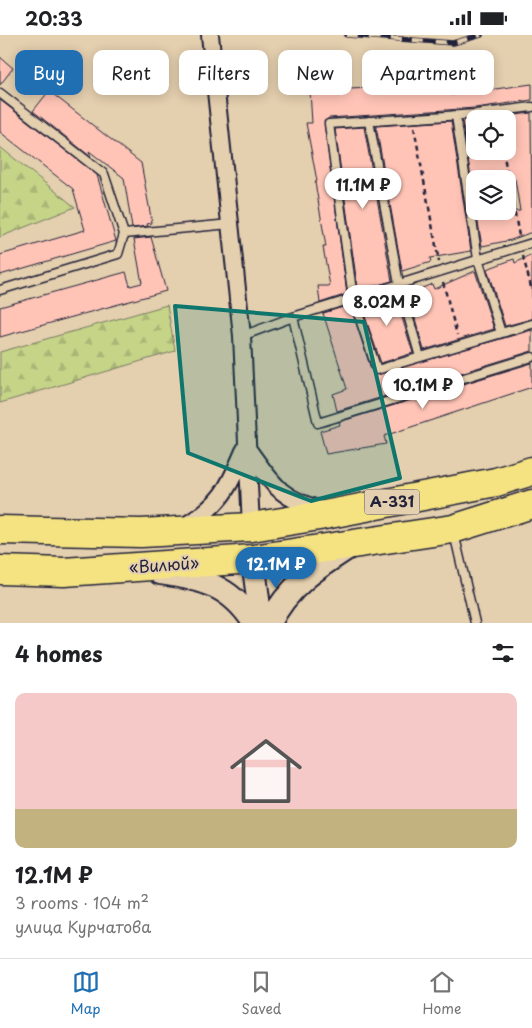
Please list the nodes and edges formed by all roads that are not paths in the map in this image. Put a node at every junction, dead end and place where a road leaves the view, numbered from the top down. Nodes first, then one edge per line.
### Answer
1 (210, 35) edge
2 (0, 93) edge
3 (532, 107) edge
4 (456, 116) junction
5 (369, 121) junction
6 (230, 224) junction
7 (124, 235) junction
8 (532, 243) edge
9 (478, 259) junction
10 (399, 284) junction
11 (0, 290) edge
12 (353, 298) junction
13 (293, 317) junction
14 (532, 324) edge
15 (501, 333) junction
16 (242, 336) junction
17 (420, 357) junction
18 (532, 357) edge
19 (246, 447) junction
20 (532, 471) edge
21 (532, 504) edge
22 (335, 513) junction
23 (251, 527) junction
24 (454, 529) junction
25 (0, 530) edge
26 (175, 532) junction
27 (352, 546) junction
28 (253, 559) junction
29 (126, 568) junction
30 (0, 570) edge
31 (254, 623) edge
32 (261, 623) edge
33 (270, 623) edge
34 (475, 623) edge

1 - 6 street
2 - 7 lane
3 - 4 lane
4 - 5 lane
4 - 9 lane
5 - 10 lane
5 - 12 lane
6 - 7 lane
6 - 16 street
7 - 11 lane
8 - 9 lane
9 - 10 lane
9 - 15 lane
10 - 12 lane
10 - 17 lane
12 - 13 lane
12 - 17 lane
13 - 16 lane
13 - 18 lane
14 - 15 lane
15 - 17 lane
16 - 19 street
19 - 22 street
19 - 23 street
19 - 26 street
20 - 22 highway, «Вилюй» / А-331
21 - 24 highway, «Вилюй» / А-331
22 - 23 highway, «Вилюй» / А-331
23 - 26 highway, «Вилюй» / А-331
23 - 28 highway
24 - 27 highway, «Вилюй» / А-331
24 - 34 lane
25 - 26 highway, «Вилюй» / А-331
27 - 28 highway, «Вилюй» / А-331
27 - 33 main road
28 - 29 highway, «Вилюй» / А-331
28 - 32 main road
29 - 30 highway, «Вилюй» / А-331
29 - 31 main road

